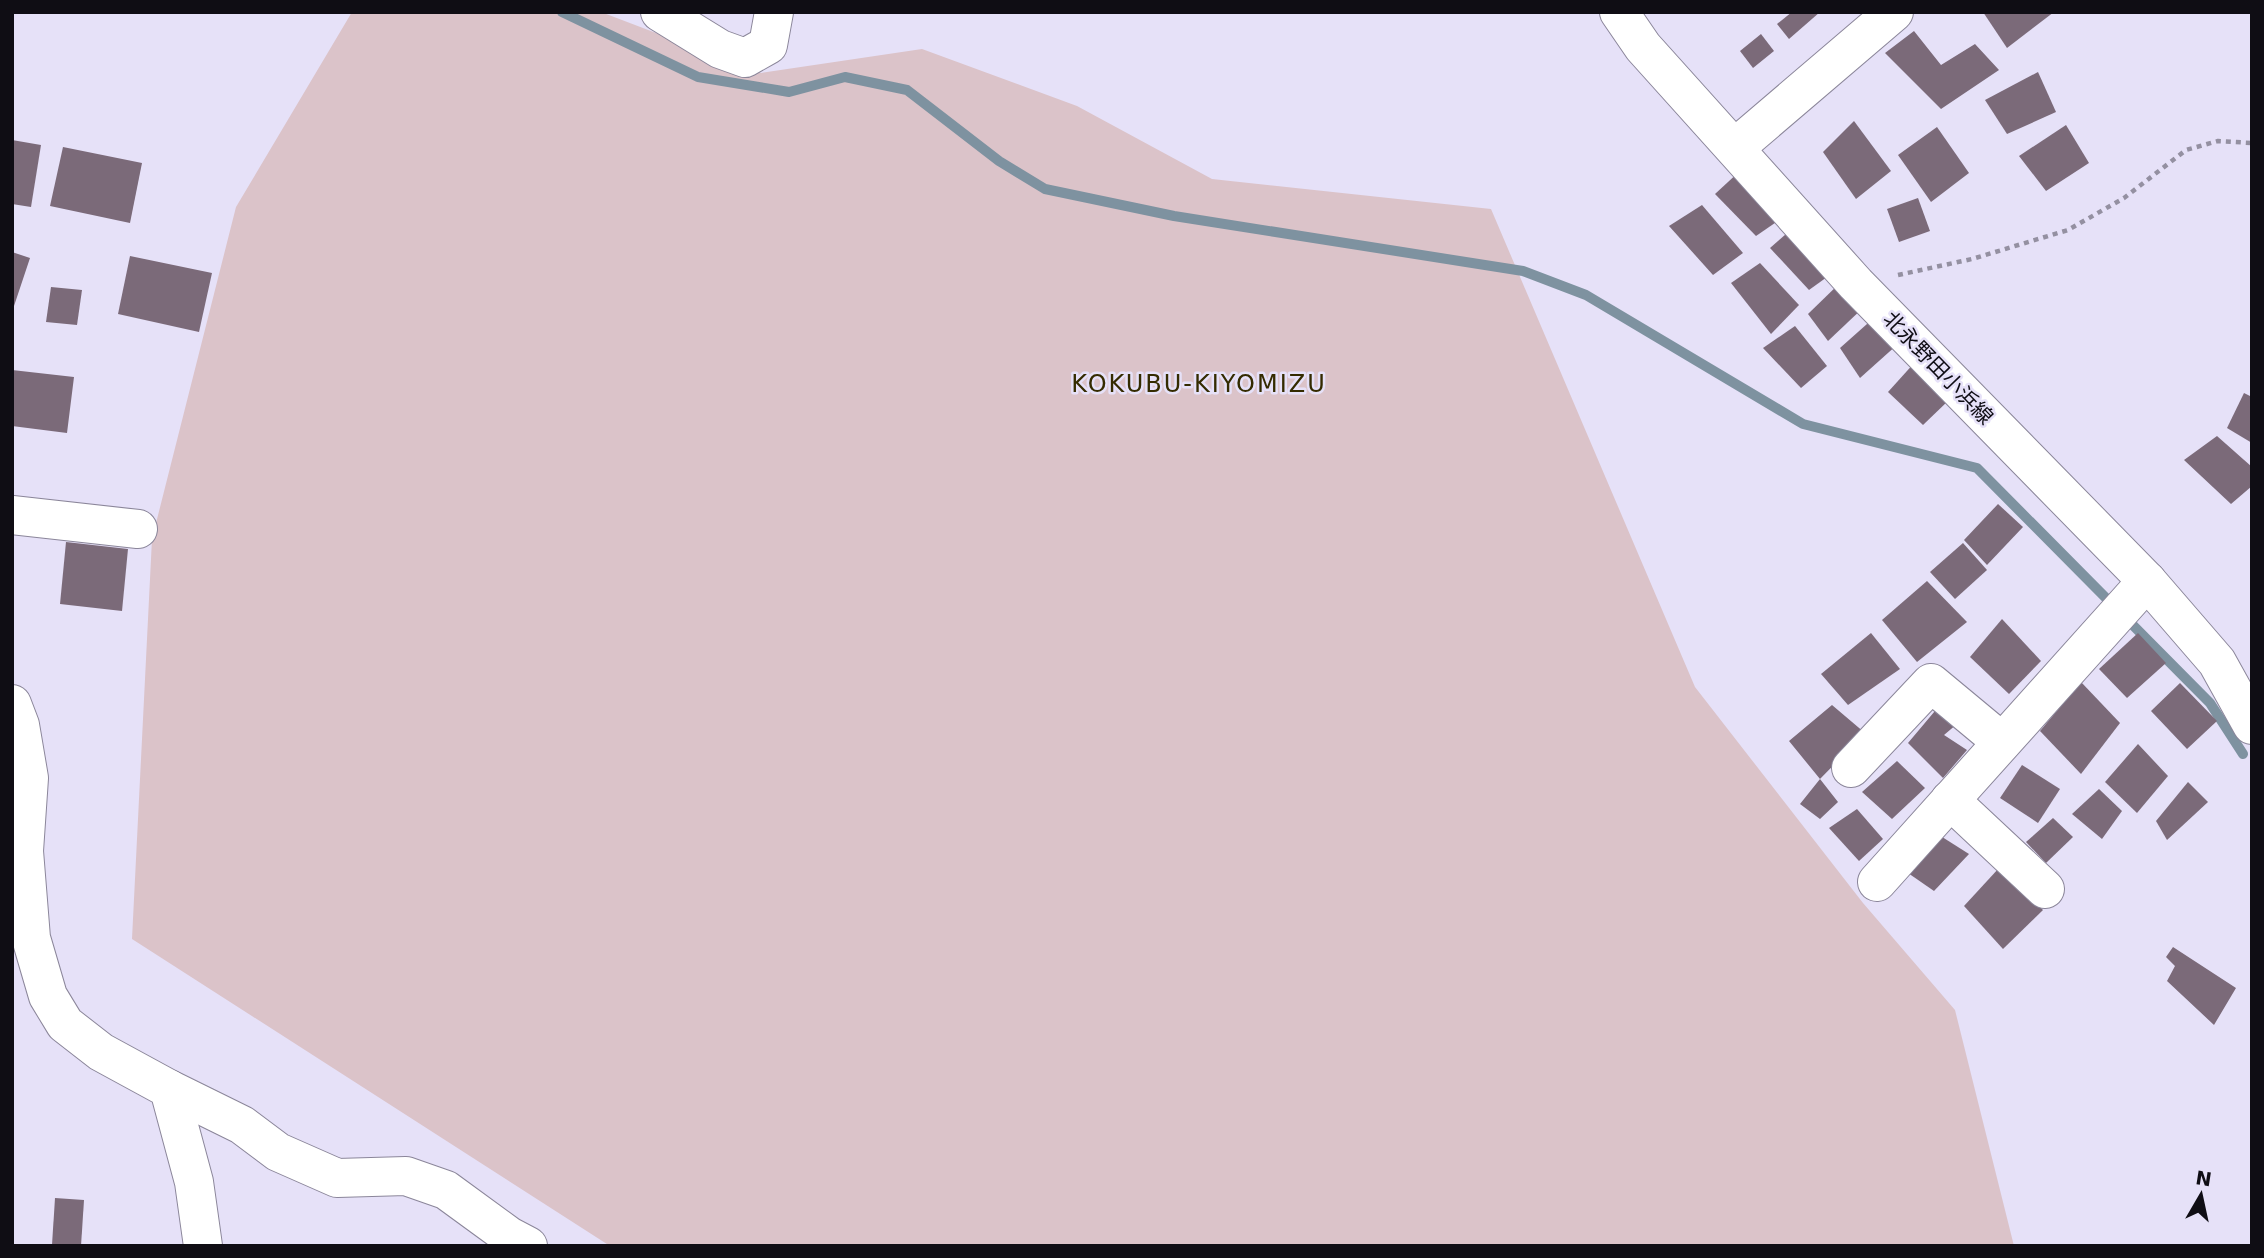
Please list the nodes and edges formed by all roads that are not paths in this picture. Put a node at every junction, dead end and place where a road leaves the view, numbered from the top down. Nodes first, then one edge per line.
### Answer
1 (660, 12) edge
2 (774, 12) edge
3 (1619, 12) edge
4 (1894, 12) edge
5 (1736, 147) junction
6 (12, 515) edge
7 (138, 529) dead end
8 (2141, 588) junction
9 (12, 704) edge
10 (2252, 725) edge
11 (2002, 742) junction
12 (1852, 768) dead end
13 (1950, 800) junction
14 (1877, 881) dead end
15 (2045, 889) dead end
16 (169, 1089) junction
17 (202, 1246) edge
18 (528, 1246) edge

1 - 2 street
3 - 5 street, 北永野田小浜線
4 - 5 street
5 - 8 street, 北永野田小浜線
6 - 7 street
8 - 10 street, 北永野田小浜線
8 - 11 street
9 - 16 street
11 - 12 street
11 - 13 street
13 - 14 street
13 - 15 street
16 - 17 street
16 - 18 street

